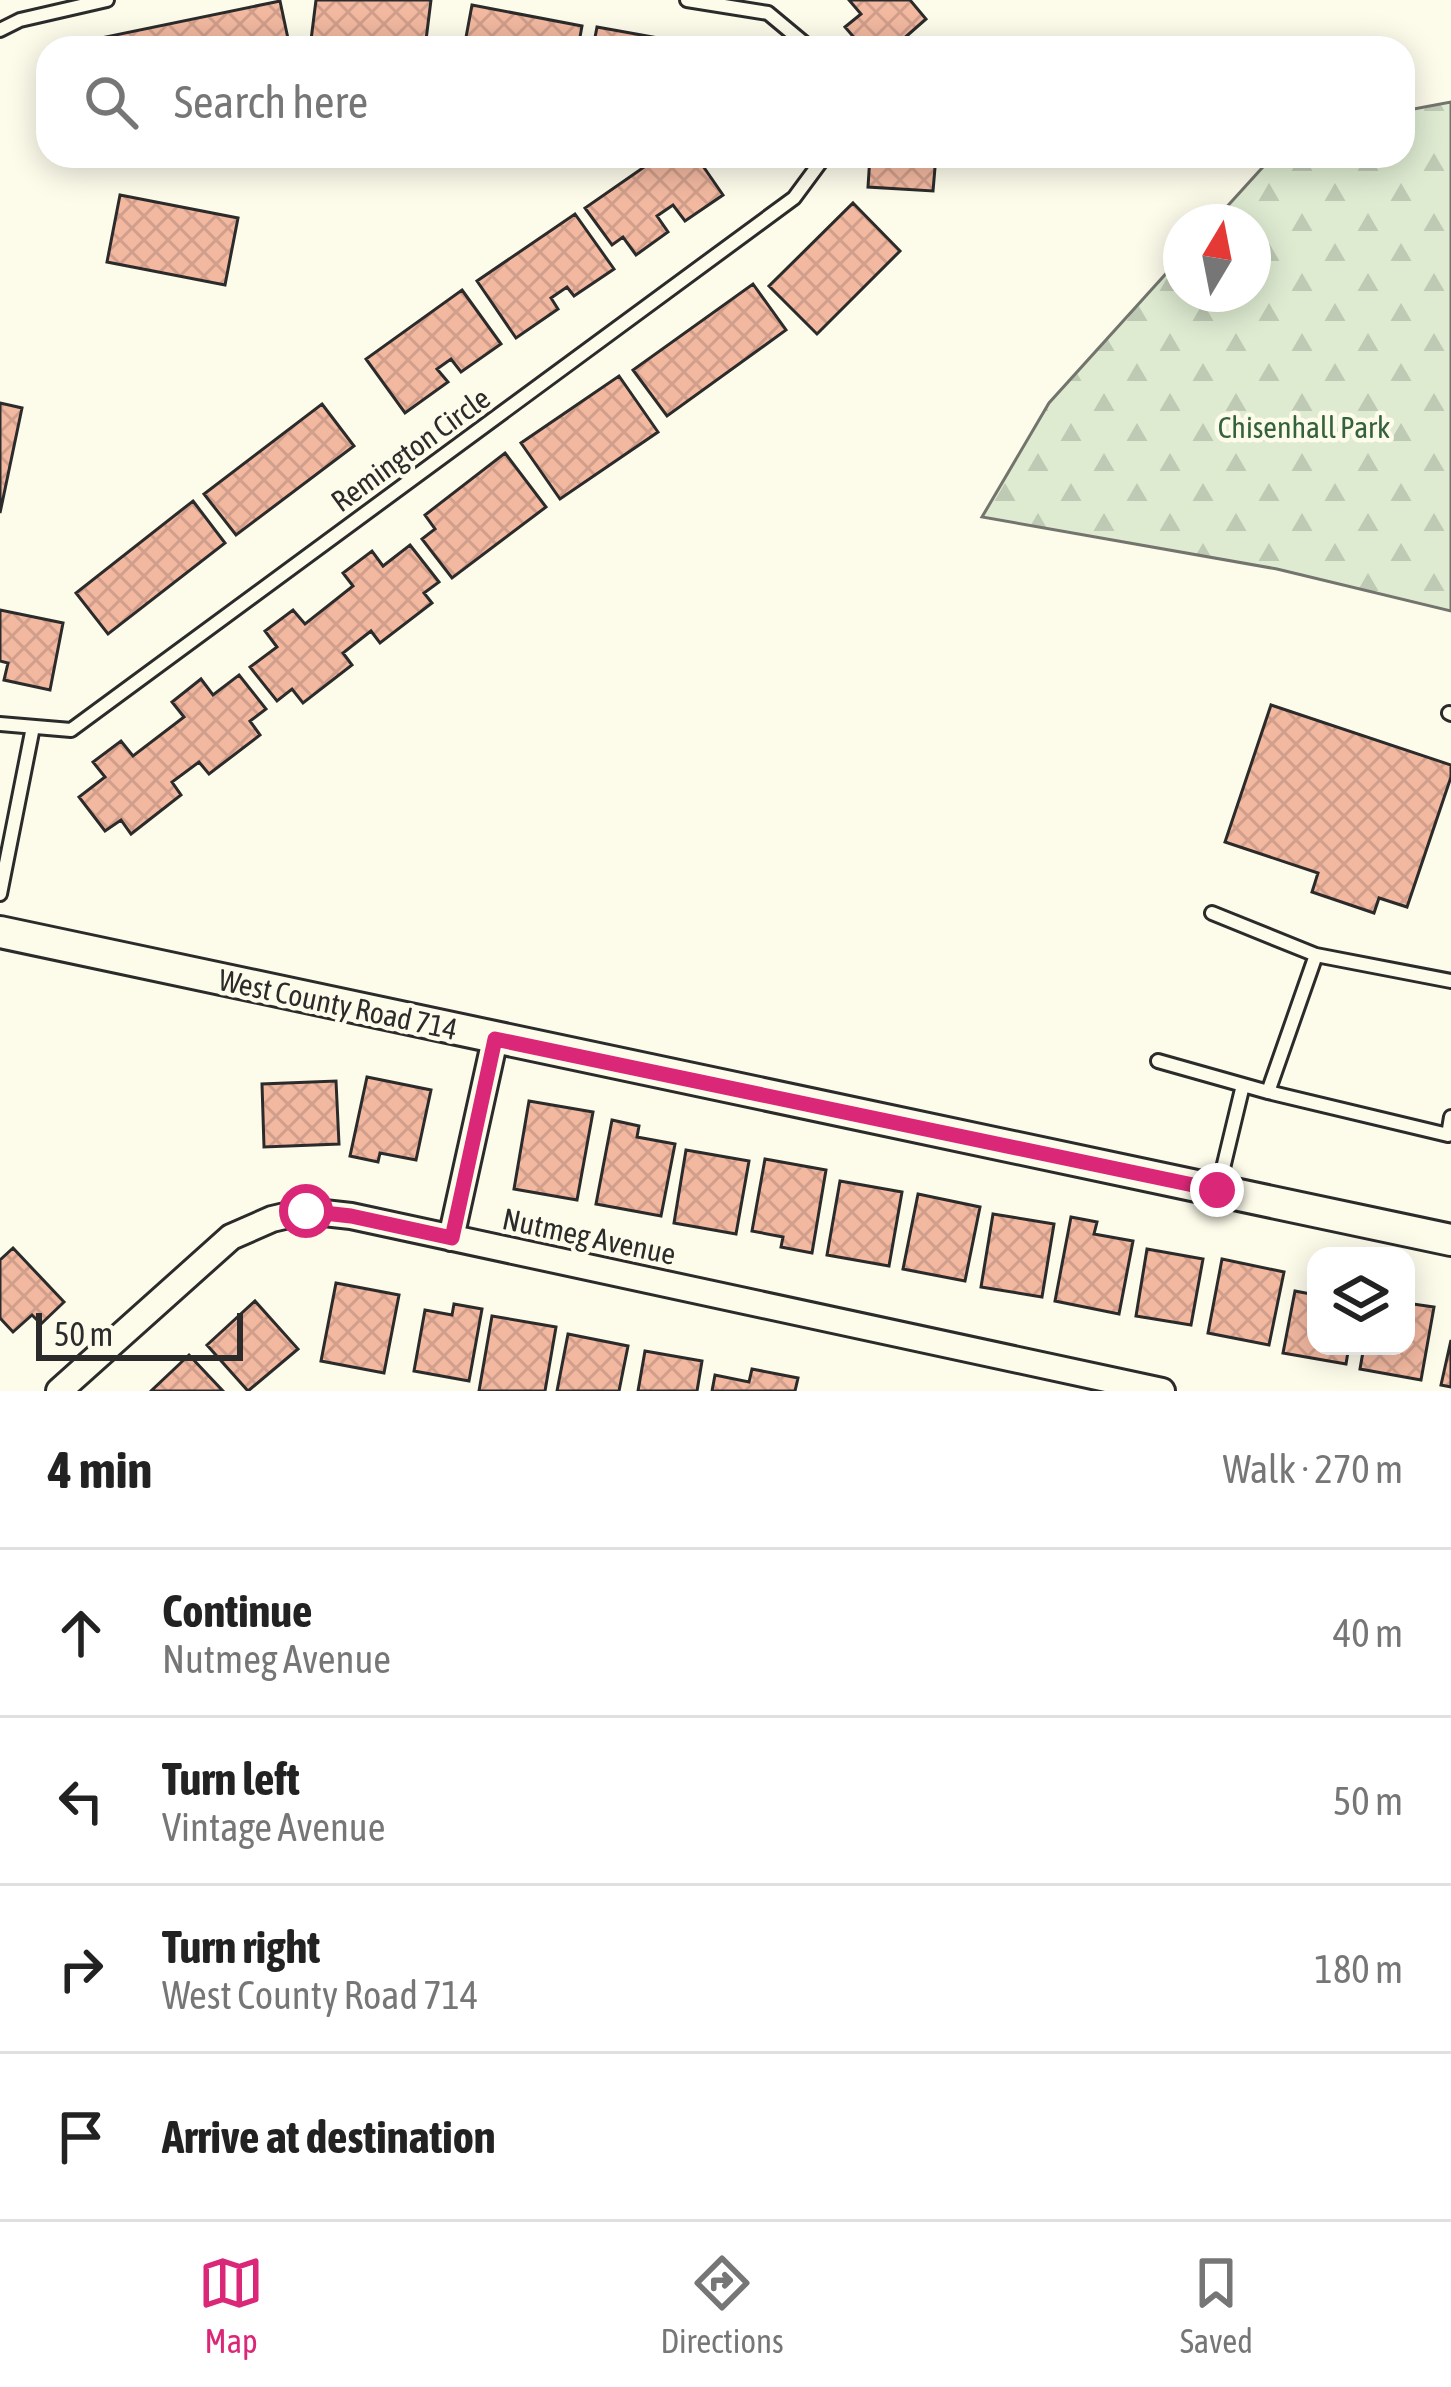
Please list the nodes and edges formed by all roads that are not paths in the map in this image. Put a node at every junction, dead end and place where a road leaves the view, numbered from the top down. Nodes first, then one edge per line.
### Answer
1 (107, 0) edge
2 (687, 0) edge
3 (0, 30) edge
4 (795, 36) edge
5 (816, 168) edge
6 (0, 724) edge
7 (33, 727) junction
8 (0, 894) edge
9 (1211, 913) dead end
10 (0, 932) edge
11 (1316, 955) junction
12 (1451, 981) edge
13 (495, 1039) junction
14 (1158, 1060) dead end
15 (1243, 1085) junction
16 (1268, 1092) junction
17 (1451, 1117) edge
18 (1217, 1190) junction
19 (452, 1238) junction
20 (1451, 1240) edge
21 (1062, 1380) edge
22 (58, 1391) edge
23 (1162, 1391) edge

1 - 3 lane
2 - 4 lane
5 - 7 lane, Remington Circle
6 - 7 lane, Remington Circle
7 - 8 lane
9 - 11 lane
10 - 13 street, West County Road 714
11 - 12 lane
11 - 16 lane
13 - 18 street, West County Road 714
13 - 19 street
14 - 15 lane
15 - 16 lane
15 - 18 lane
16 - 17 lane
18 - 20 street, West County Road 714
19 - 21 street, Nutmeg Avenue
19 - 22 street, Nutmeg Avenue
21 - 23 street, Nutmeg Avenue

